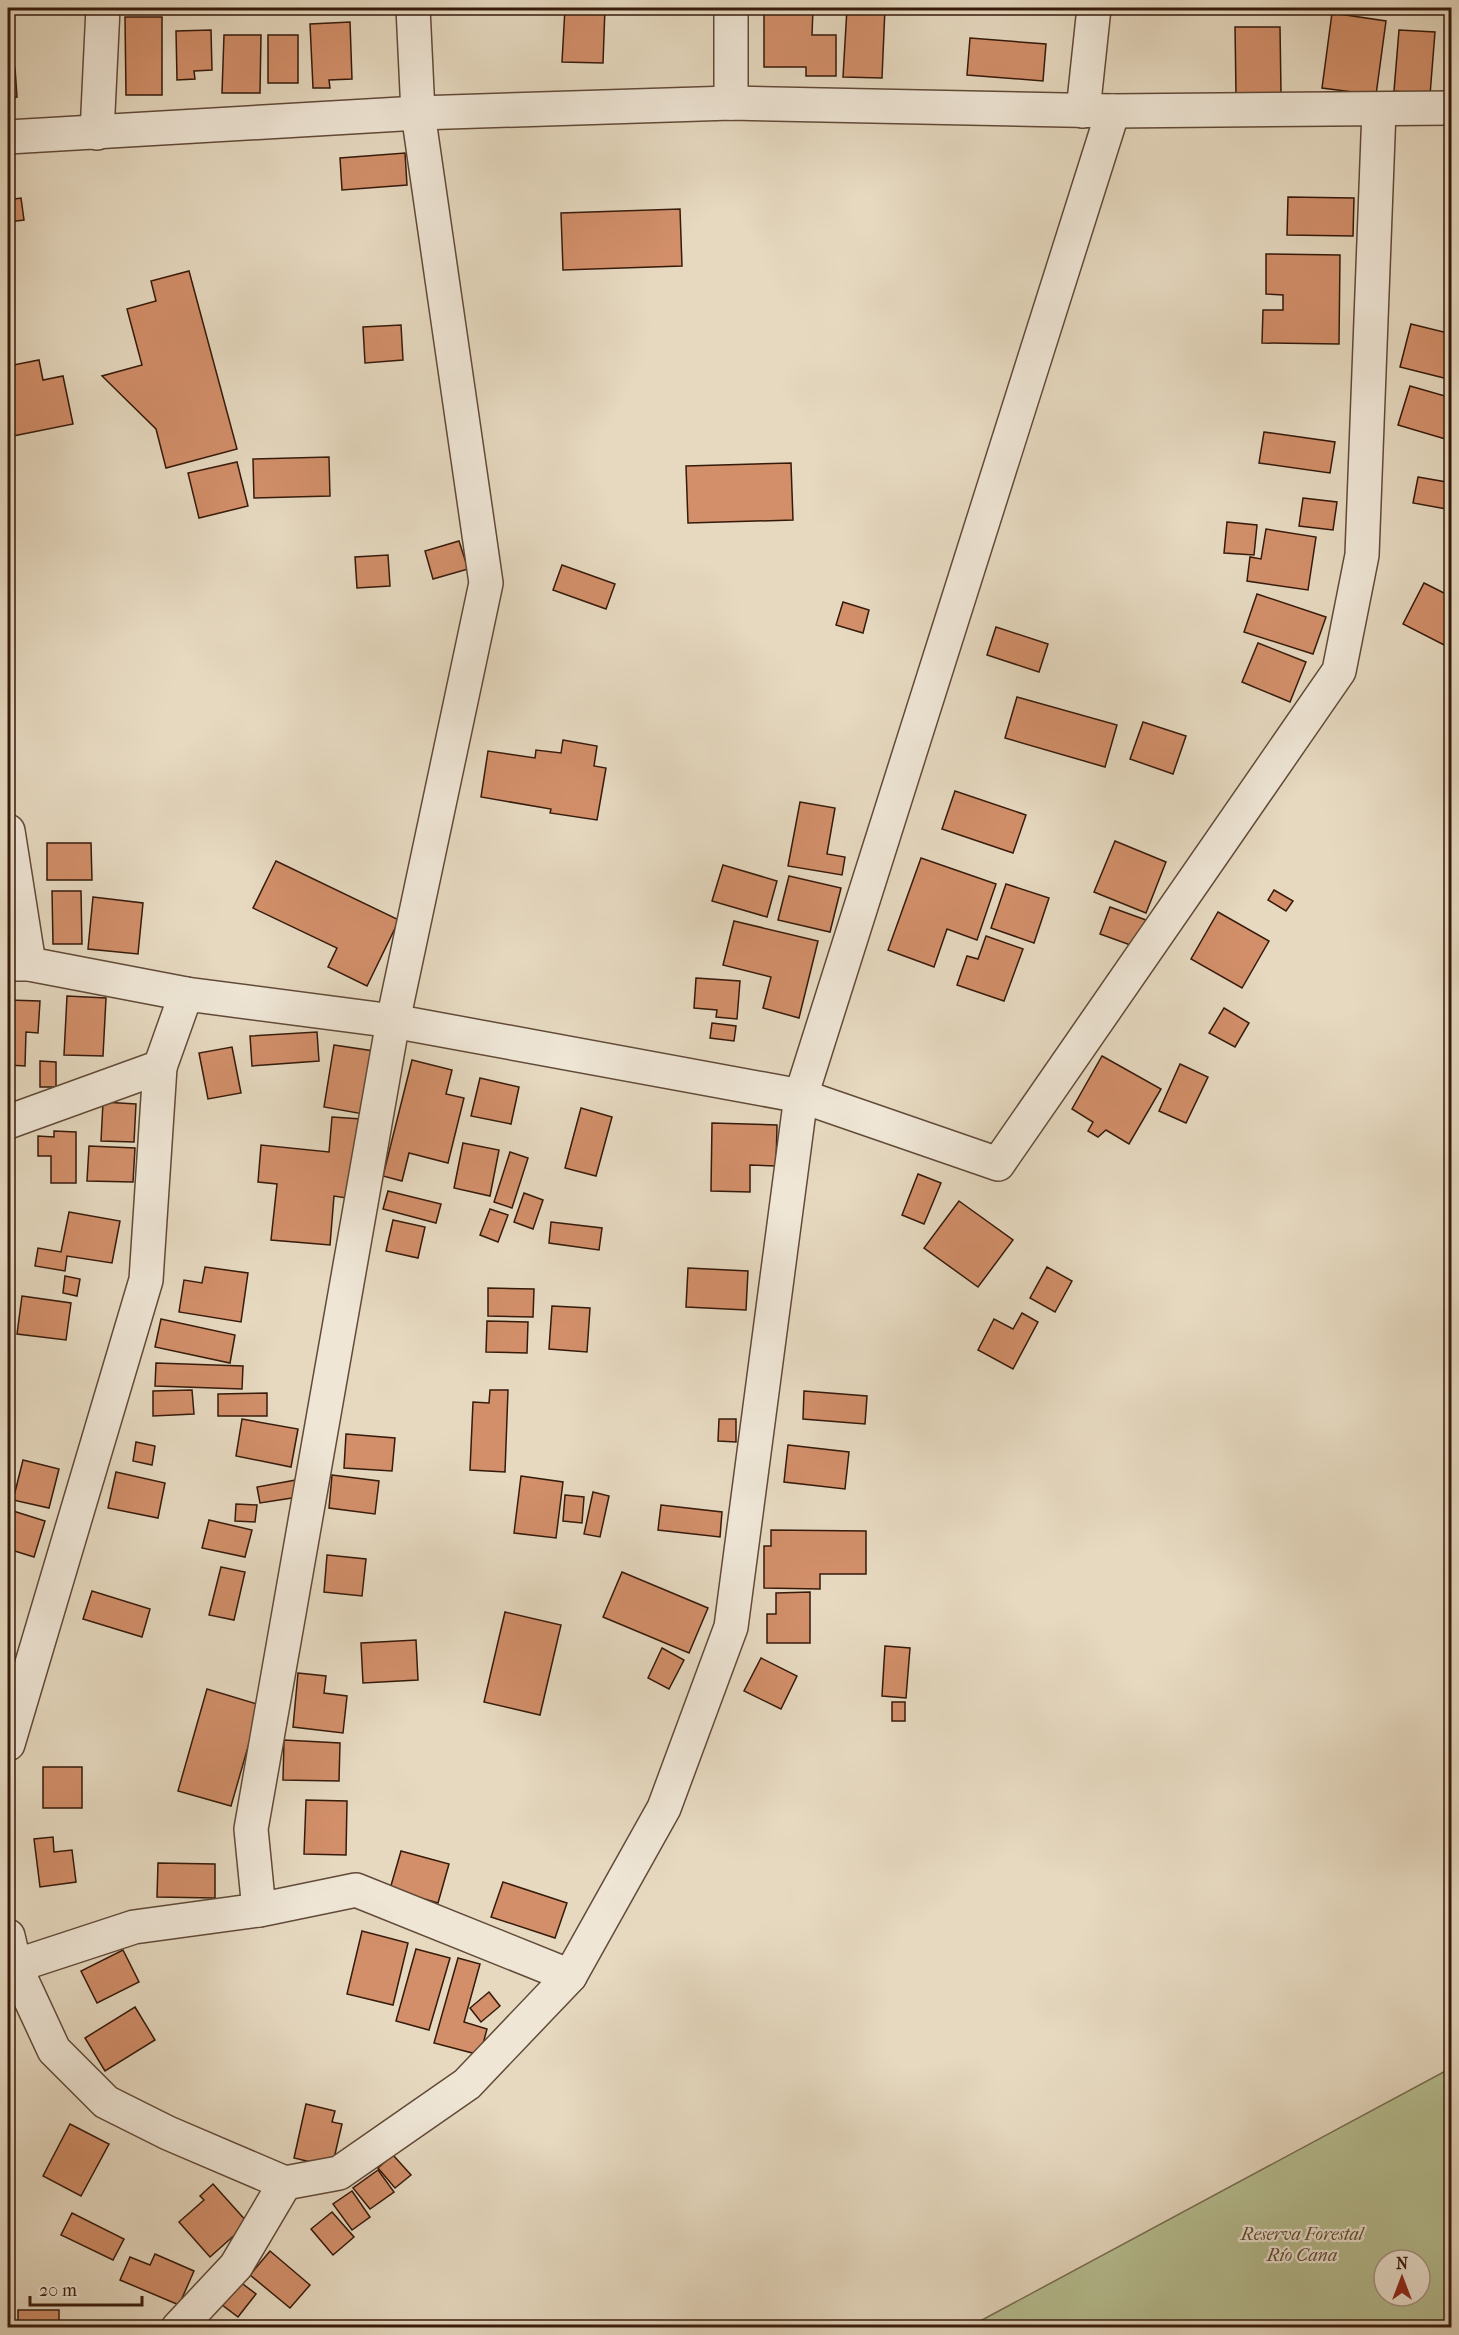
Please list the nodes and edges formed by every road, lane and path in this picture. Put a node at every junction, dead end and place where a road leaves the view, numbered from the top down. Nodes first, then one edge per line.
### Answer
1 (103, 8) edge
2 (413, 8) edge
3 (731, 8) edge
4 (1094, 8) edge
5 (731, 103) junction
6 (1452, 108) edge
7 (1379, 110) junction
8 (1098, 111) junction
9 (418, 113) junction
10 (98, 133) junction
11 (8, 137) edge
12 (8, 831) edge
13 (18, 964) edge
14 (186, 994) junction
15 (393, 1021) junction
16 (160, 1067) junction
17 (801, 1096) junction
18 (8, 1122) edge
19 (8, 1744) edge
20 (259, 1910) junction
21 (11, 1951) edge
22 (570, 1976) junction
23 (285, 2183) junction
24 (178, 2328) edge

1 - 10 street
2 - 9 street
3 - 5 street
4 - 8 street
5 - 8 street
5 - 9 street
6 - 7 street
7 - 8 street
7 - 17 street
8 - 17 street
9 - 10 street
9 - 15 street
10 - 11 street
12 - 13 street
13 - 14 street
14 - 15 street
14 - 16 street
15 - 17 street
15 - 20 street
16 - 18 street
16 - 19 street
17 - 22 street
20 - 21 street
20 - 22 street
21 - 23 street
22 - 23 street
23 - 24 street

